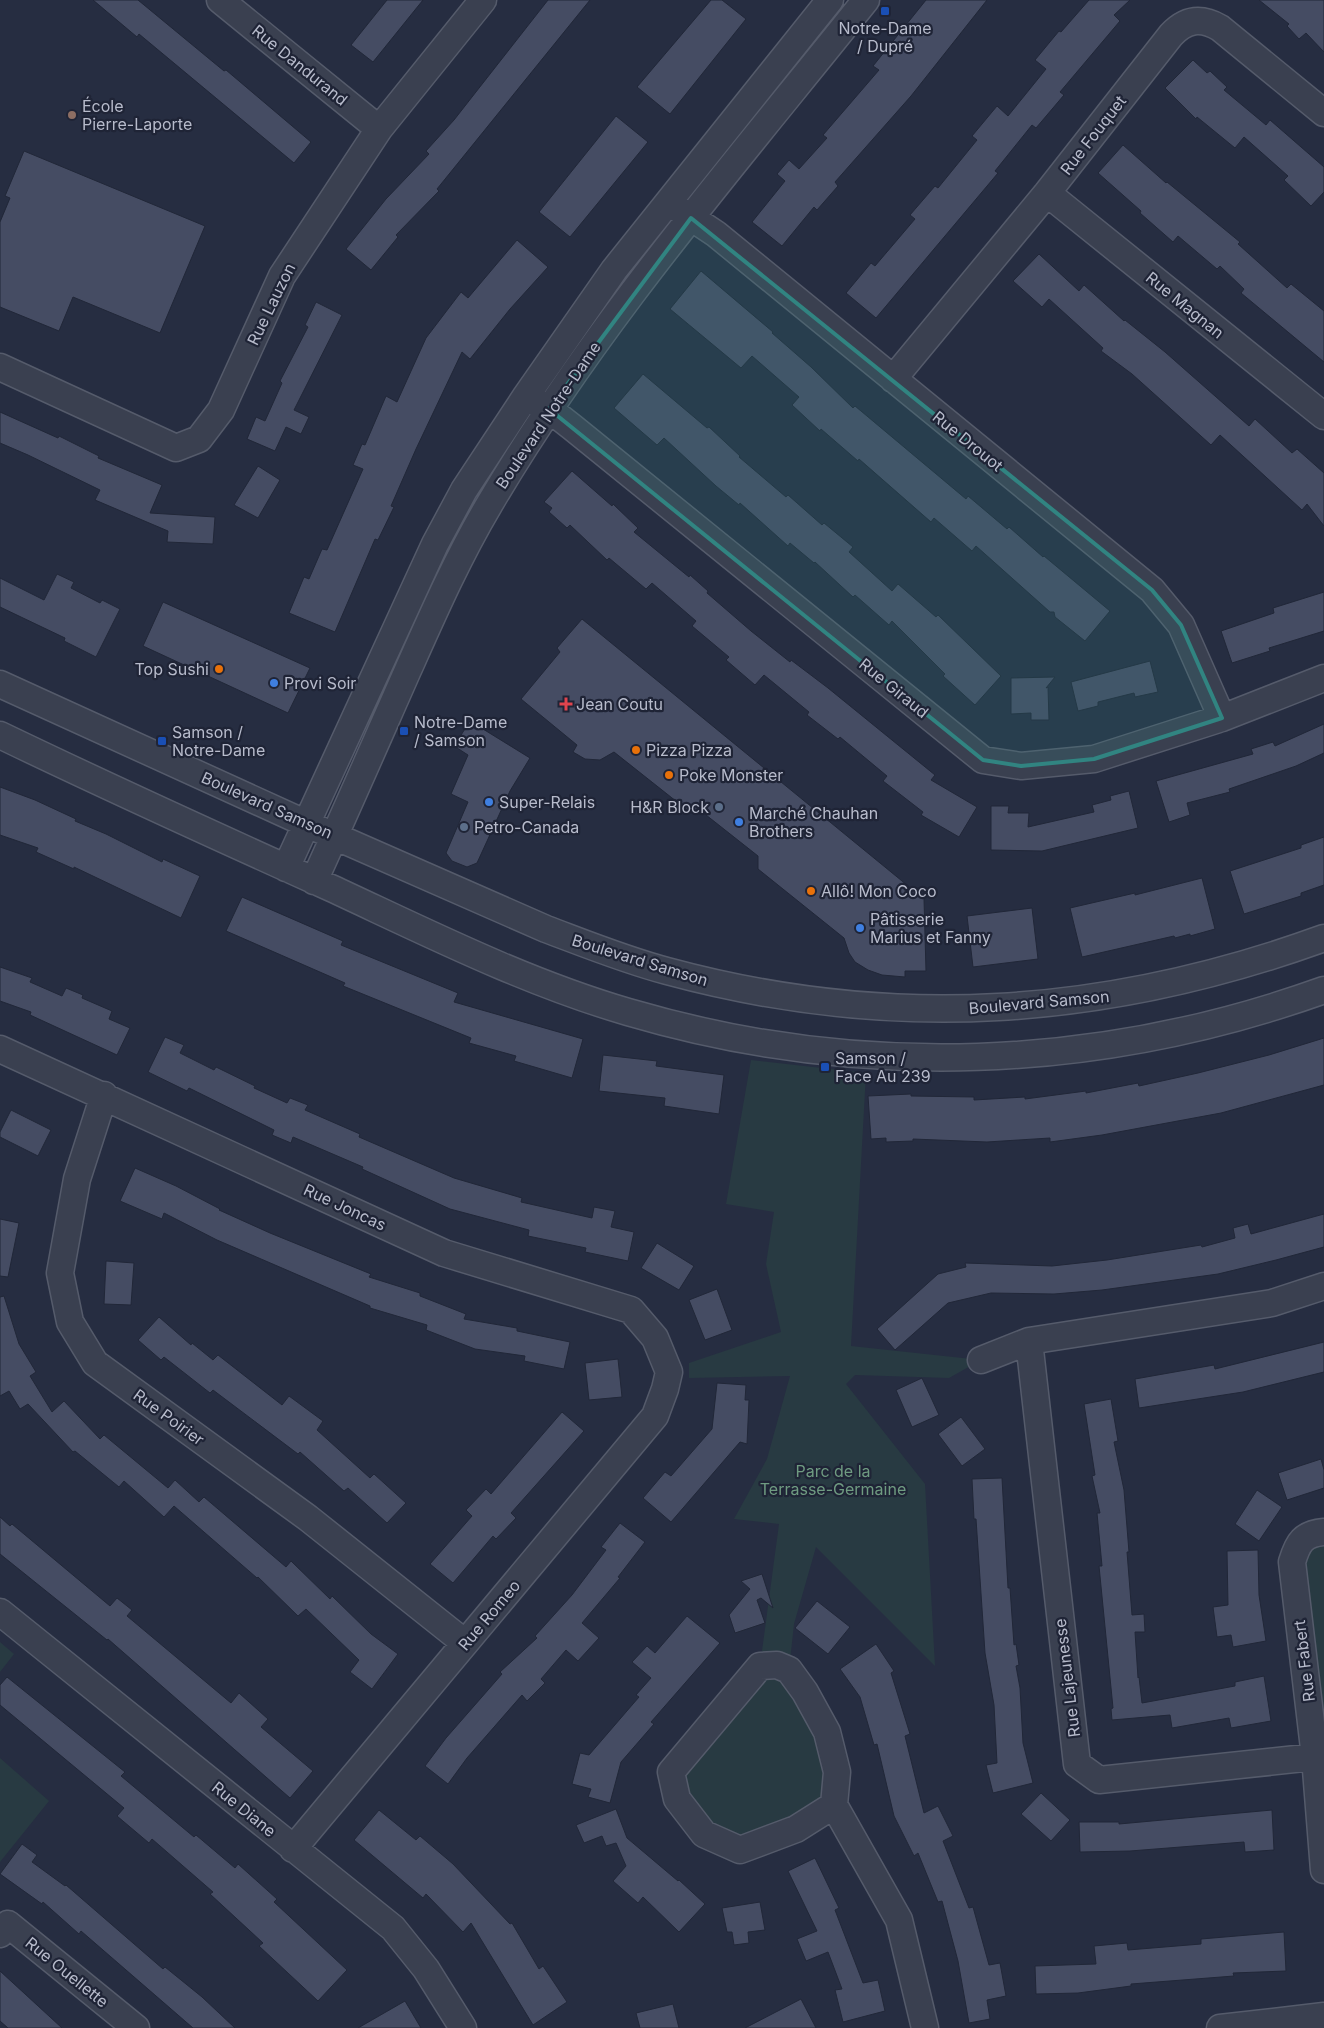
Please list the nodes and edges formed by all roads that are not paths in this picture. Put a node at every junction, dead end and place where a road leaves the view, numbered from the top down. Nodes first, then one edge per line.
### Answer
1 (220, 0) edge
2 (483, 0) edge
3 (830, 0) edge
4 (866, 0) edge
5 (1324, 113) edge
6 (379, 129) junction
7 (1047, 193) junction
8 (668, 202) junction
9 (691, 218) junction
10 (0, 367) edge
11 (893, 379) junction
12 (526, 396) junction
13 (549, 408) junction
14 (1324, 416) edge
15 (1324, 678) edge
16 (0, 684) edge
17 (1222, 718) junction
18 (0, 735) edge
19 (307, 824) junction
20 (334, 836) junction
21 (286, 868) junction
22 (314, 881) junction
23 (1324, 938) edge
24 (1324, 990) edge
25 (0, 1049) edge
26 (104, 1095) junction
27 (1324, 1286) edge
28 (1029, 1341) junction
29 (981, 1360) dead end
30 (669, 1372) joint
31 (1324, 1532) edge
32 (0, 1612) edge
33 (465, 1643) junction
34 (1320, 1757) edge
35 (834, 1805) junction
36 (293, 1849) junction
37 (1324, 1870) edge
38 (0, 1934) edge
39 (1324, 2016) edge
40 (136, 2028) edge
41 (463, 2028) edge
42 (925, 2028) edge
43 (1220, 2028) edge

1 - 6 street, Rue Dandurand
2 - 6 street, Rue Lauzon
3 - 8 street, Boulevard Notre-Dame
4 - 9 street, Boulevard Notre-Dame
5 - 7 street, Rue Fouquet
6 - 10 street, Rue Lauzon
7 - 11 street, Rue Fouquet
7 - 14 street, Rue Magnan
8 - 9 street, Rue Drouot
8 - 12 street, Boulevard Notre-Dame
9 - 11 street, Rue Drouot
9 - 13 street, Boulevard Notre-Dame
11 - 17 street, Rue Drouot
12 - 13 street, Rue Giraud
12 - 19 street, Boulevard Notre-Dame
13 - 17 street, Rue Giraud
13 - 20 street, Boulevard Notre-Dame
15 - 17 street, Rue Giraud
16 - 19 street, Boulevard Samson
18 - 21 street
19 - 20 street, Boulevard Samson
19 - 21 street, Boulevard Notre-Dame
20 - 22 street, Boulevard Notre-Dame
20 - 23 street, Boulevard Samson
21 - 22 street
22 - 24 street
25 - 26 street, Rue Joncas
26 - 30 street, Rue Joncas
26 - 33 street, Rue Poirier
27 - 28 street
28 - 29 street
28 - 34 street, Rue Lajeunesse
30 - 33 street, Rue Romeo
31 - 34 street, Rue Fabert
32 - 36 street, Rue Diane
33 - 36 street, Rue Romeo
34 - 37 street, Rue Fabert
35 - 35 street
35 - 42 street
36 - 41 street, Rue Diane
38 - 40 street, Rue Ouellette
39 - 43 street

